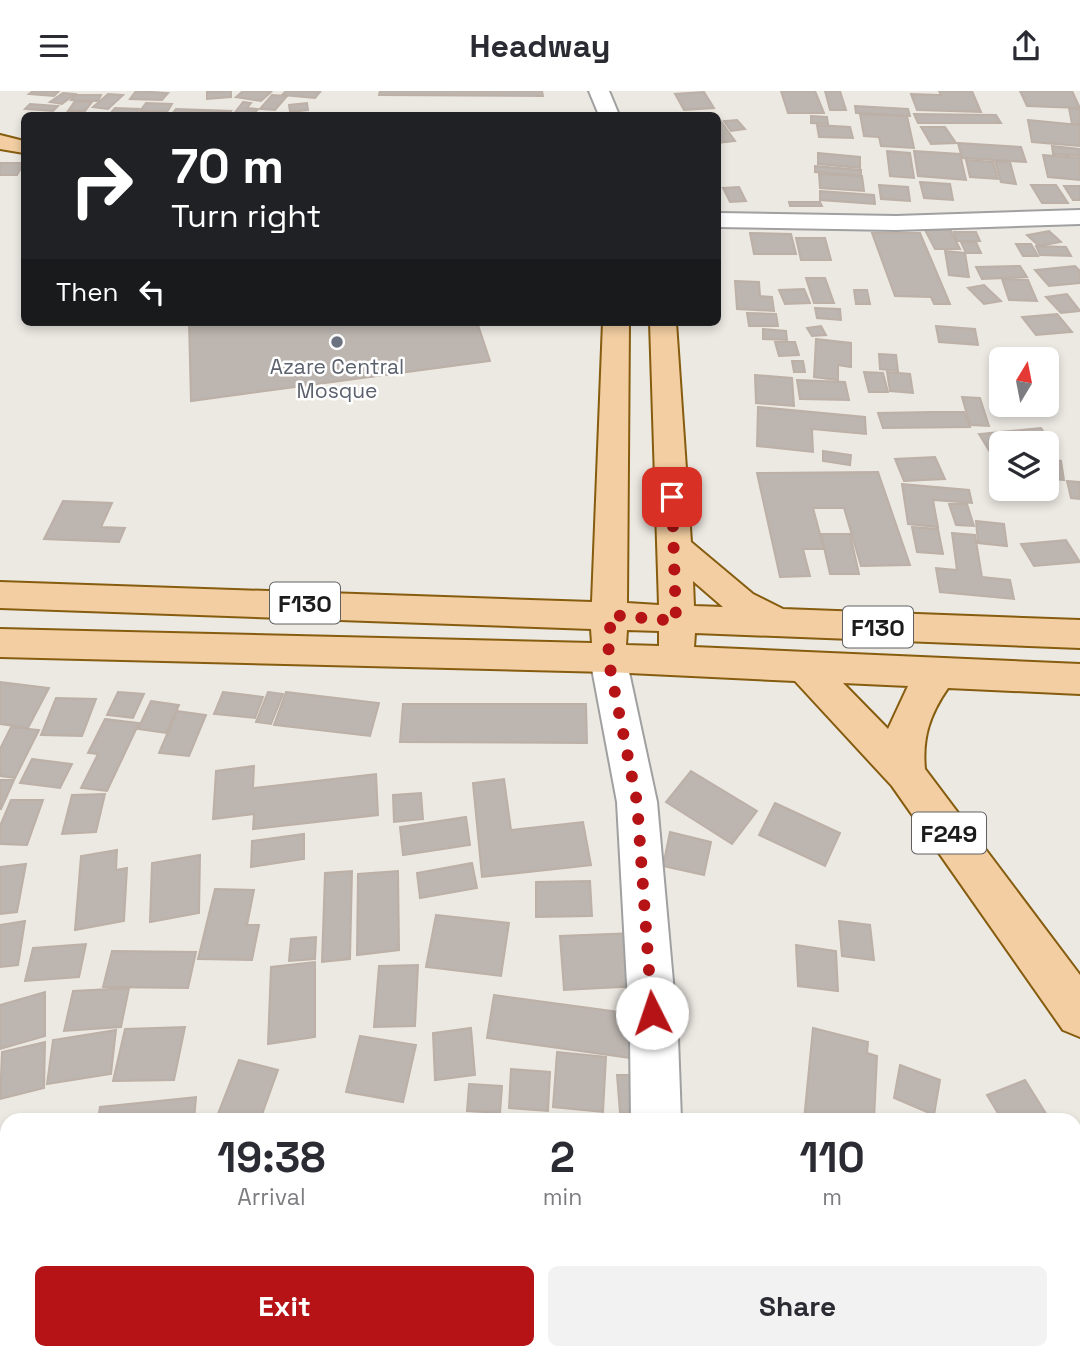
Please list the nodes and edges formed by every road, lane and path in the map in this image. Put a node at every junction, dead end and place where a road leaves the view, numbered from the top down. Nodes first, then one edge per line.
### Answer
1 (600, 91) edge
2 (608, 112) edge
3 (0, 142) edge
4 (21, 146) edge
5 (21, 147) edge
6 (0, 149) edge
7 (1080, 217) edge
8 (721, 219) edge
9 (616, 326) edge
10 (663, 326) edge
11 (675, 547) junction
12 (0, 595) edge
13 (611, 615) junction
14 (676, 621) junction
15 (778, 623) junction
16 (1080, 634) edge
17 (0, 643) edge
18 (608, 658) junction
19 (678, 662) junction
20 (803, 665) junction
21 (938, 673) junction
22 (1080, 679) edge
23 (906, 774) junction
24 (1080, 1014) edge
25 (656, 1113) edge

1 - 2 street
3 - 4 main road
5 - 6 main road
7 - 8 street
9 - 13 main road
10 - 11 main road
11 - 14 main road
11 - 15 main road
12 - 13 main road, F130
13 - 14 main road, F130
13 - 18 main road
14 - 15 main road, F130
14 - 19 main road
15 - 16 main road, F130
17 - 18 main road, F130
18 - 19 main road, F130
18 - 25 street
19 - 20 main road, F130
20 - 21 main road, F130
20 - 23 main road, F249
21 - 22 main road, F130
21 - 23 main road
23 - 24 main road, F249

